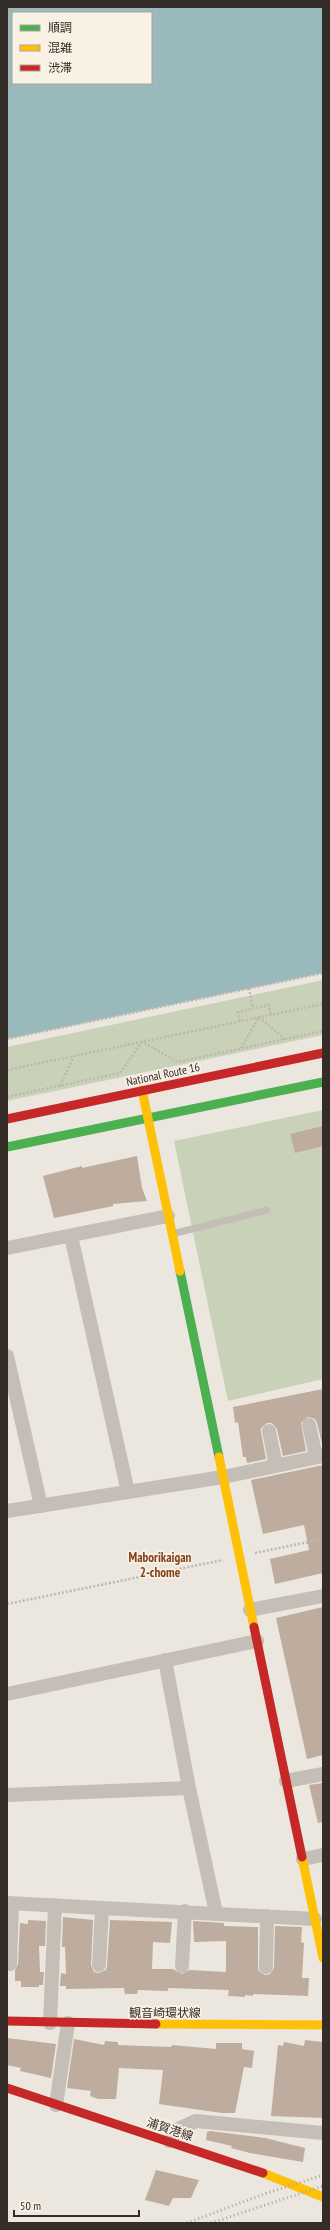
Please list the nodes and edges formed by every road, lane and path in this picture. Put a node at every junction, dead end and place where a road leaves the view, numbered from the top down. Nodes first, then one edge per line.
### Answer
1 (323, 973) edge
2 (249, 988) junction
3 (323, 1004) edge
4 (253, 1009) junction
5 (271, 1015) junction
6 (259, 1017) junction
7 (240, 1021) junction
8 (323, 1031) edge
9 (7, 1039) edge
10 (286, 1039) junction
11 (142, 1042) junction
12 (241, 1048) junction
13 (323, 1053) edge
14 (75, 1056) junction
15 (7, 1070) edge
16 (323, 1082) edge
17 (60, 1086) junction
18 (142, 1090) junction
19 (7, 1097) edge
20 (148, 1118) junction
21 (7, 1119) edge
22 (7, 1147) edge
23 (267, 1210) dead end
24 (168, 1216) junction
25 (172, 1234) junction
26 (71, 1236) junction
27 (7, 1248) edge
28 (7, 1356) edge
29 (309, 1425) dead end
30 (269, 1431) dead end
31 (320, 1456) edge
32 (276, 1466) junction
33 (223, 1477) junction
34 (128, 1492) junction
35 (41, 1506) junction
36 (7, 1511) edge
37 (323, 1539) edge
38 (239, 1556) junction
39 (323, 1596) edge
40 (7, 1604) edge
41 (250, 1610) junction
42 (257, 1641) junction
43 (165, 1660) junction
44 (7, 1694) edge
45 (323, 1774) edge
46 (286, 1781) junction
47 (189, 1788) junction
48 (7, 1795) edge
49 (323, 1855) edge
50 (302, 1859) junction
51 (10, 1903) edge
52 (55, 1905) junction
53 (102, 1908) junction
54 (185, 1911) junction
55 (216, 1913) junction
56 (267, 1916) junction
57 (315, 1919) junction
58 (323, 1958) edge
59 (10, 1964) dead end
60 (99, 1965) dead end
61 (182, 1966) dead end
62 (266, 1967) dead end
63 (7, 2021) edge
64 (50, 2023) junction
65 (68, 2023) junction
66 (323, 2025) edge
67 (7, 2088) edge
68 (56, 2105) junction
69 (323, 2133) edge
70 (169, 2141) junction
71 (323, 2198) edge

1 - 2 path
2 - 4 path
2 - 9 path
3 - 5 path
4 - 5 path
4 - 7 path
5 - 6 path
6 - 7 path
6 - 10 path
6 - 12 path
7 - 11 path
8 - 10 path
10 - 12 path
11 - 12 path
11 - 14 path
11 - 17 path
13 - 18 main road, National Route 16
14 - 15 path
14 - 17 path
16 - 20 main road
17 - 19 path
18 - 20 main road
18 - 21 main road, National Route 16
20 - 22 main road
20 - 24 main road
23 - 25 lane
24 - 25 main road
24 - 26 street
25 - 33 main road
26 - 27 street
26 - 34 street
28 - 35 street
29 - 31 street
30 - 32 street
31 - 32 street
32 - 33 street
33 - 34 street
33 - 38 main road
34 - 35 street
35 - 36 street
37 - 38 path
38 - 40 path
38 - 41 main road
39 - 41 street
41 - 42 main road
42 - 43 street
42 - 46 main road
43 - 44 street
43 - 47 street
45 - 46 street
46 - 50 main road
47 - 48 street
47 - 55 street
49 - 50 street
50 - 57 main road
51 - 52 street
51 - 59 street
52 - 53 street
52 - 64 street
53 - 54 street
53 - 60 street
54 - 55 street
54 - 61 street
55 - 56 street
56 - 57 street
56 - 62 street
57 - 58 main road
63 - 64 main road, 観音崎環状線
64 - 65 main road, 観音崎環状線
65 - 66 main road, 観音崎環状線
65 - 68 street
67 - 68 main road, 浦賀港線
68 - 70 main road, 浦賀港線
69 - 70 street
70 - 71 main road, 浦賀港線

